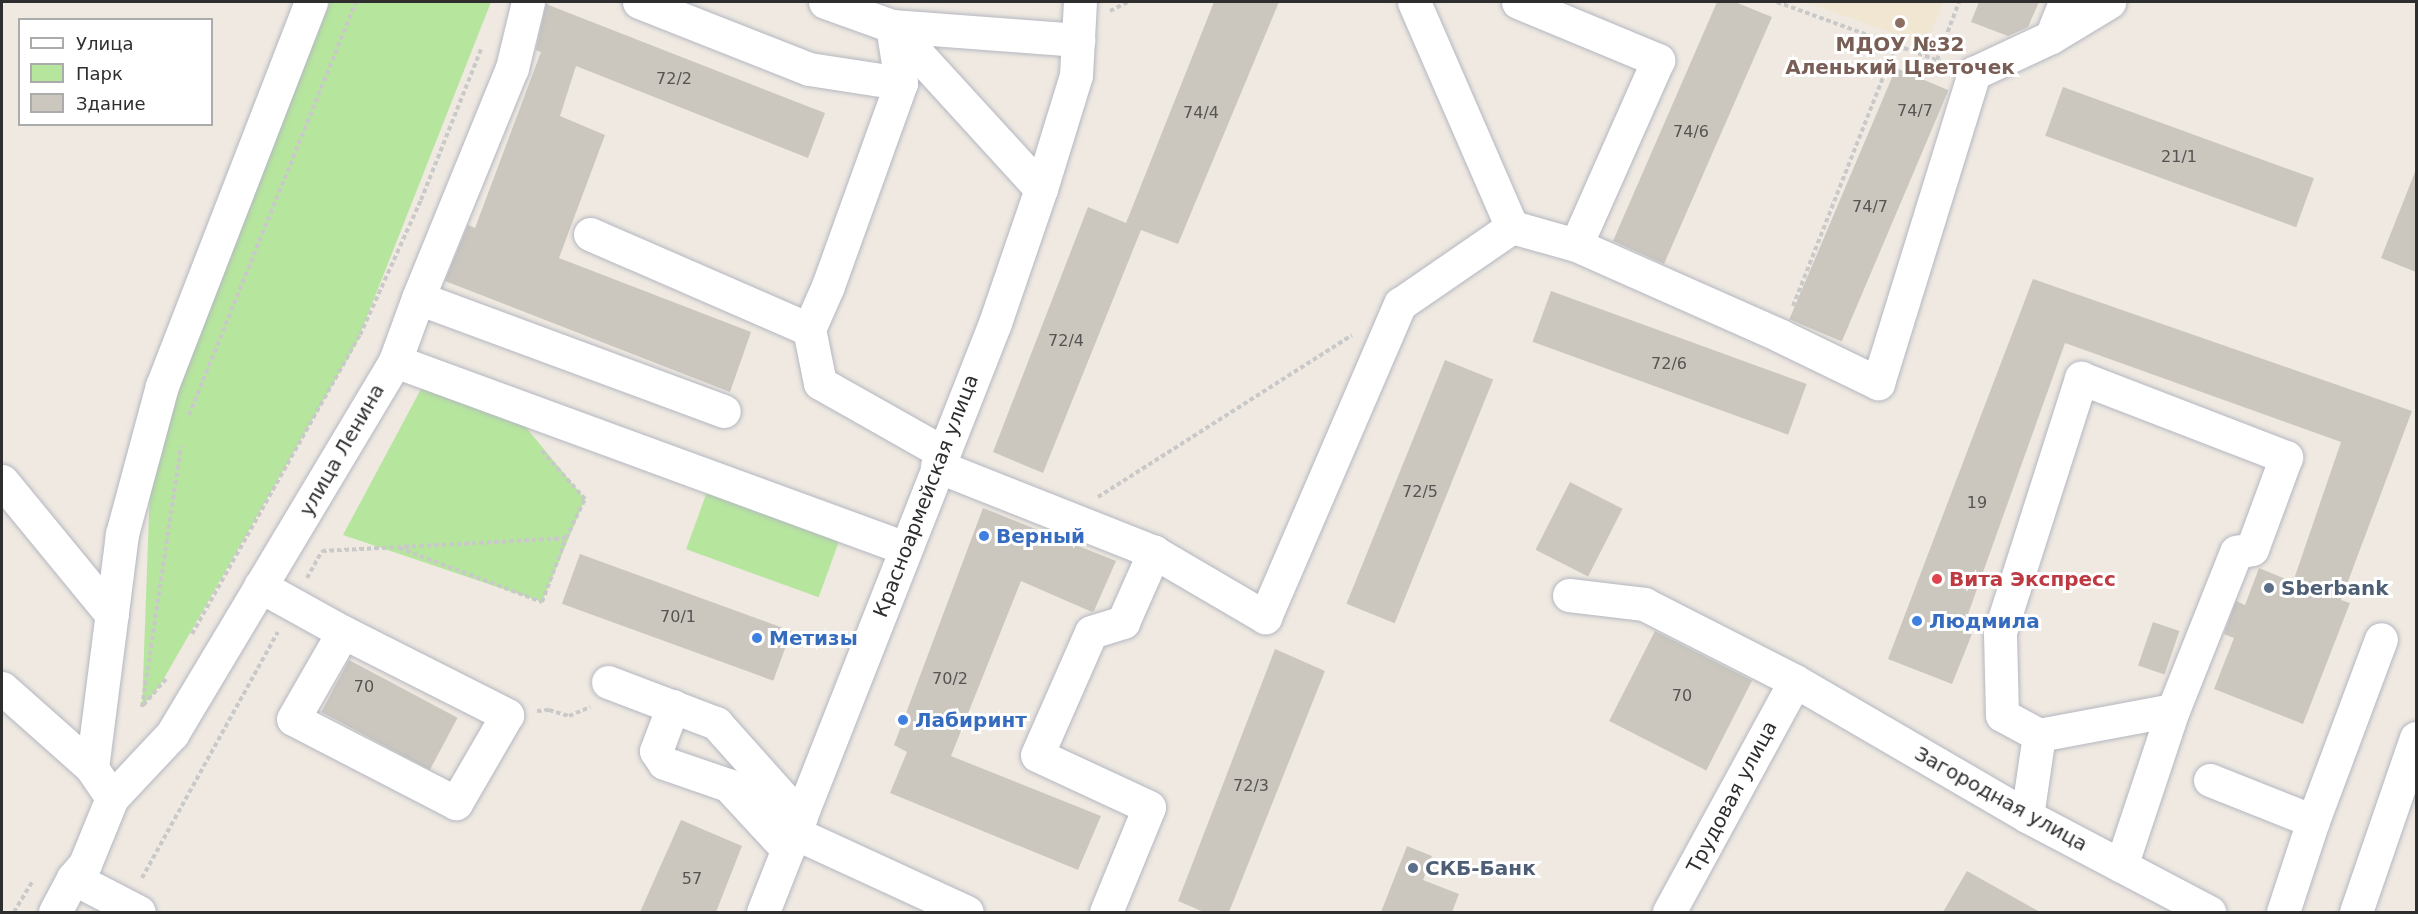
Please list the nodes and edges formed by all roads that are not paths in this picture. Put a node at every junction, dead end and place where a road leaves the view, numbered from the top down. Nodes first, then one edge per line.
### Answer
1 (311, 2) edge
2 (528, 2) edge
3 (639, 2) edge
4 (825, 2) edge
5 (1080, 2) edge
6 (1414, 2) edge
7 (1518, 2) edge
8 (2065, 2) edge
9 (2109, 2) edge
10 (882, 14) edge
11 (2051, 37) junction
12 (1078, 40) junction
13 (901, 83) junction
14 (1041, 189) junction
15 (1512, 227) junction
16 (590, 234) dead end
17 (1576, 245) junction
18 (418, 298) junction
19 (809, 329) junction
20 (395, 361) junction
21 (723, 411) dead end
22 (940, 459) junction
23 (2, 480) edge
24 (905, 548) junction
25 (1154, 552) junction
26 (260, 586) junction
27 (1569, 595) dead end
28 (112, 615) junction
29 (343, 632) junction
30 (2381, 639) dead end
31 (1795, 681) junction
32 (618, 686) road end
33 (2, 688) edge
34 (673, 706) junction
35 (2173, 710) junction
36 (2038, 735) junction
37 (2416, 738) edge
38 (92, 768) junction
39 (2210, 780) dead end
40 (112, 798) junction
41 (2027, 816) junction
42 (2313, 821) junction
43 (795, 833) junction
44 (2121, 866) junction
45 (73, 878) junction
46 (55, 912) edge
47 (139, 912) edge
48 (763, 912) edge
49 (967, 912) edge
50 (1107, 912) edge
51 (1670, 912) edge
52 (2209, 912) edge
53 (2283, 912) edge
54 (2356, 912) edge

1 - 28 street
2 - 18 street, улица Ленина
3 - 13 street
4 - 10 street
5 - 12 street, Красноармейская улица
6 - 15 street
7 - 17 street
8 - 11 street
9 - 11 street
10 - 12 street
10 - 13 street
10 - 14 street
11 - 17 street
12 - 14 street, Красноармейская улица
13 - 19 street
14 - 22 street, Красноармейская улица
15 - 17 street
15 - 25 street
16 - 19 street
18 - 20 street, улица Ленина
18 - 21 street
19 - 22 street
20 - 24 street
20 - 26 street, улица Ленина
22 - 24 street, Красноармейская улица
22 - 25 street
23 - 28 street
24 - 43 street, Красноармейская улица
25 - 50 street
26 - 29 street
26 - 40 street, улица Ленина
27 - 31 street, Загородная улица
28 - 38 street
29 - 29 street
30 - 42 street
31 - 41 street, Загородная улица
31 - 51 street, Трудовая улица
32 - 34 street
33 - 38 street
34 - 43 street
34 - 43 street
35 - 36 street
35 - 36 street
35 - 44 street
36 - 41 street
37 - 54 street
38 - 40 street
39 - 42 street
40 - 45 street, улица Ленина
41 - 44 street, Загородная улица
42 - 53 street
43 - 48 street, Красноармейская улица
43 - 49 street
44 - 52 street, Загородная улица
45 - 46 street, улица Ленина
45 - 47 street

